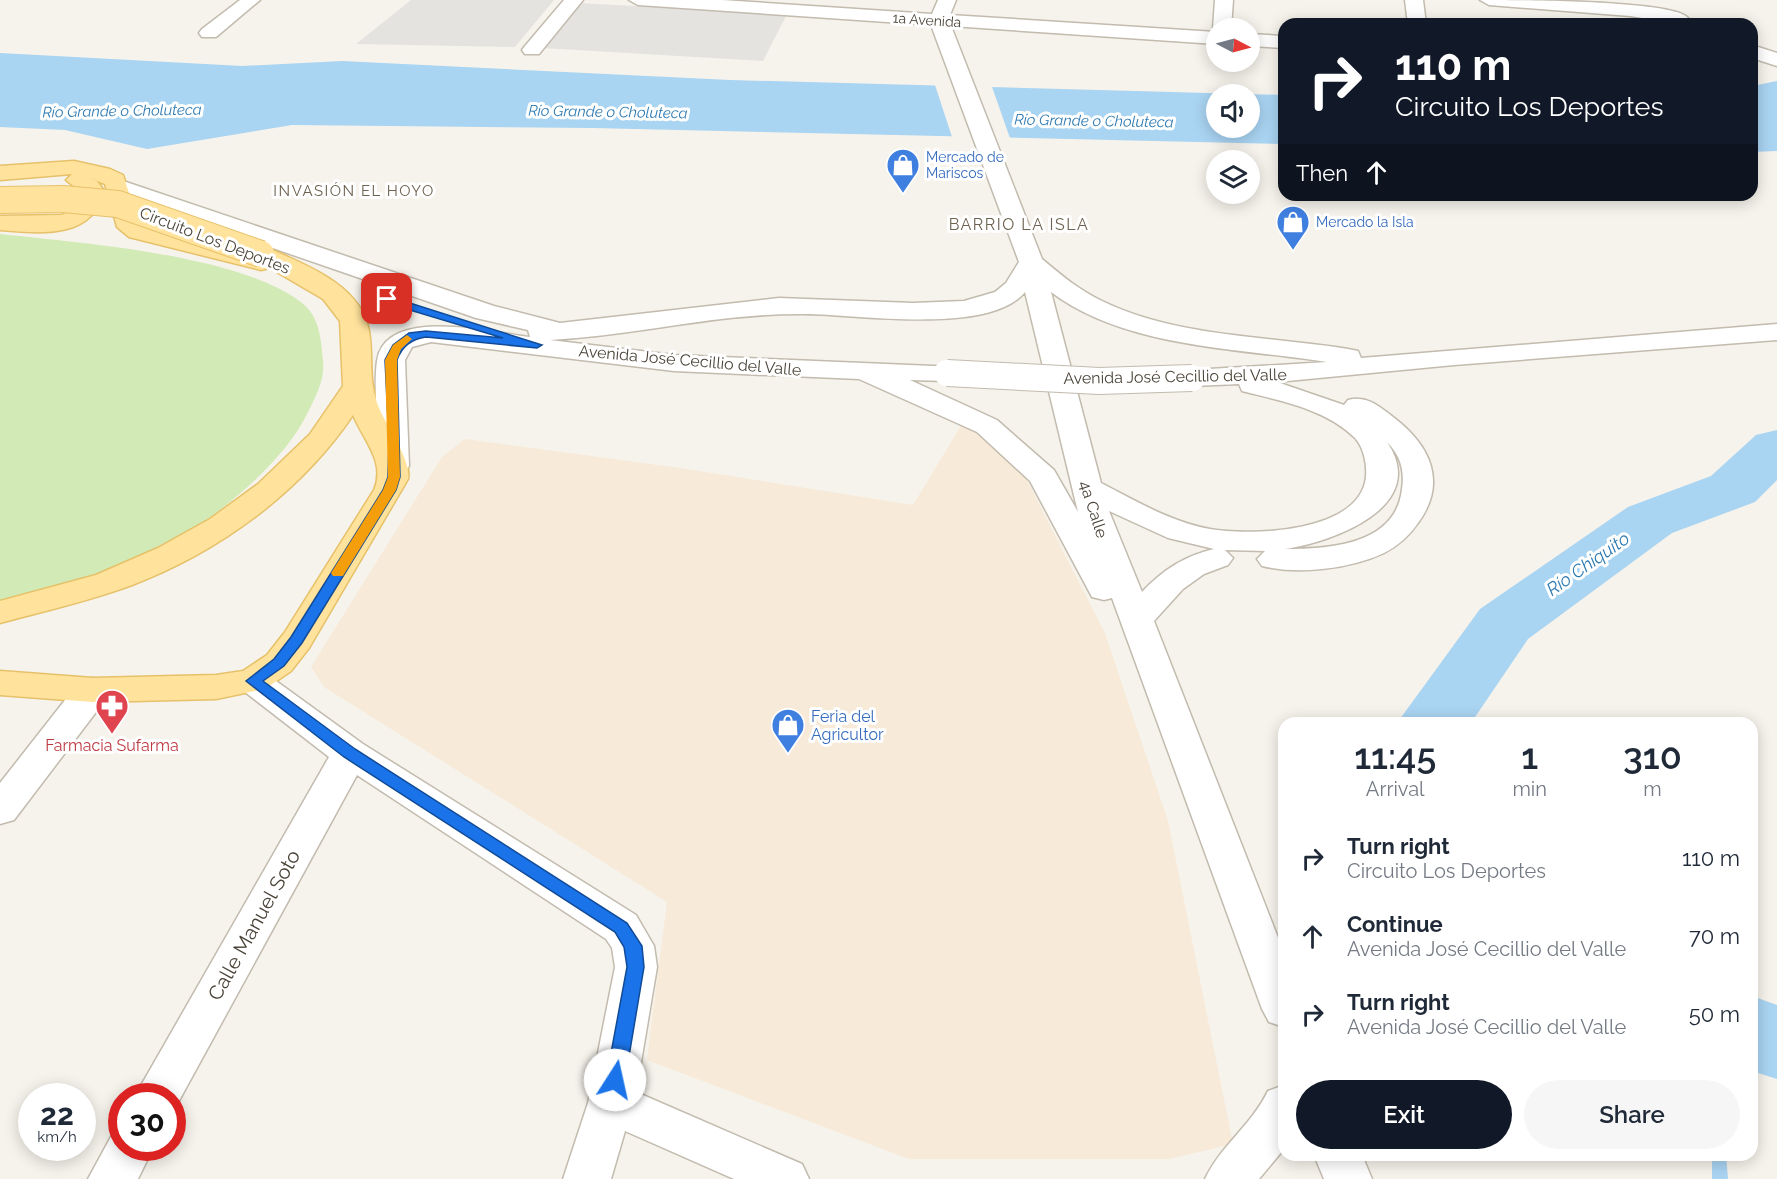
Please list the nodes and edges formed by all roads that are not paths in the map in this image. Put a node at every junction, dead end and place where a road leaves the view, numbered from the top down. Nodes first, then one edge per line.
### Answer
1 (251, 0) edge
2 (574, 0) edge
3 (638, 0) edge
4 (947, 0) edge
5 (1224, 0) edge
6 (1414, 0) edge
7 (1489, 0) edge
8 (1670, 0) edge
9 (1223, 18) edge
10 (1417, 18) edge
11 (1668, 18) edge
12 (1680, 18) edge
13 (939, 20) junction
14 (1033, 27) junction
15 (209, 33) dead end
16 (1206, 37) edge
17 (1260, 41) edge
18 (1278, 42) edge
19 (532, 50) dead end
20 (1758, 53) edge
21 (1777, 60) edge
22 (959, 71) junction
23 (0, 173) edge
24 (0, 181) edge
25 (118, 186) junction
26 (0, 200) edge
27 (0, 223) edge
28 (1031, 262) junction
29 (301, 273) junction
30 (578, 330) junction
31 (494, 332) junction
32 (1777, 332) edge
33 (537, 345) junction
34 (1307, 362) junction
35 (866, 372) junction
36 (1201, 377) junction
37 (357, 386) junction
38 (394, 466) junction
39 (1091, 502) junction
40 (1217, 558) junction
41 (0, 612) edge
42 (1137, 620) junction
43 (253, 681) junction
44 (0, 682) edge
45 (93, 690) junction
46 (350, 753) junction
47 (0, 810) edge
48 (1267, 960) junction
49 (1278, 992) edge
50 (165, 1083) edge
51 (611, 1103) junction
52 (1278, 1122) edge
53 (122, 1161) edge
54 (1340, 1161) edge
55 (112, 1179) edge
56 (587, 1179) edge
57 (785, 1179) edge
58 (1229, 1179) edge
59 (1347, 1179) edge

1 - 15 street
2 - 19 street
3 - 13 street, 1a Avenida
4 - 13 street
5 - 9 street
6 - 10 street
7 - 11 street
8 - 12 street
13 - 14 street, 1a Avenida
13 - 22 street, 4a Calle
14 - 16 street, 1a Avenida
14 - 22 street
17 - 18 street
20 - 21 street
22 - 28 street, 4a Calle
23 - 25 main road
24 - 27 main road
25 - 29 main road
25 - 30 street
26 - 29 main road, Circuito Los Deportes, bridge
28 - 30 street
28 - 34 street
28 - 39 street, 4a Calle
29 - 31 street, Avenida José Cecillio del Valle
29 - 37 main road, Circuito Los Deportes
30 - 31 street
31 - 33 street, Avenida José Cecillio del Valle
32 - 34 street, Avenida José Cecillio del Valle
33 - 35 street, Avenida José Cecillio del Valle
33 - 38 street, Avenida José Cecillio del Valle
34 - 36 street, Avenida José Cecillio del Valle
34 - 40 street
35 - 36 street, Avenida José Cecillio del Valle, bridge
35 - 48 street
36 - 39 street
37 - 38 main road, Circuito Los Deportes
37 - 41 main road
38 - 43 main road
39 - 40 street
39 - 42 street, 4a Calle
40 - 42 street
42 - 48 street, 4a Calle
43 - 45 main road
43 - 46 street
44 - 45 main road
45 - 47 street
46 - 50 street, Calle Manuel Soto
46 - 51 street
48 - 49 street, 4a Calle
51 - 56 street
51 - 57 street
52 - 58 street
53 - 55 street
54 - 59 street

